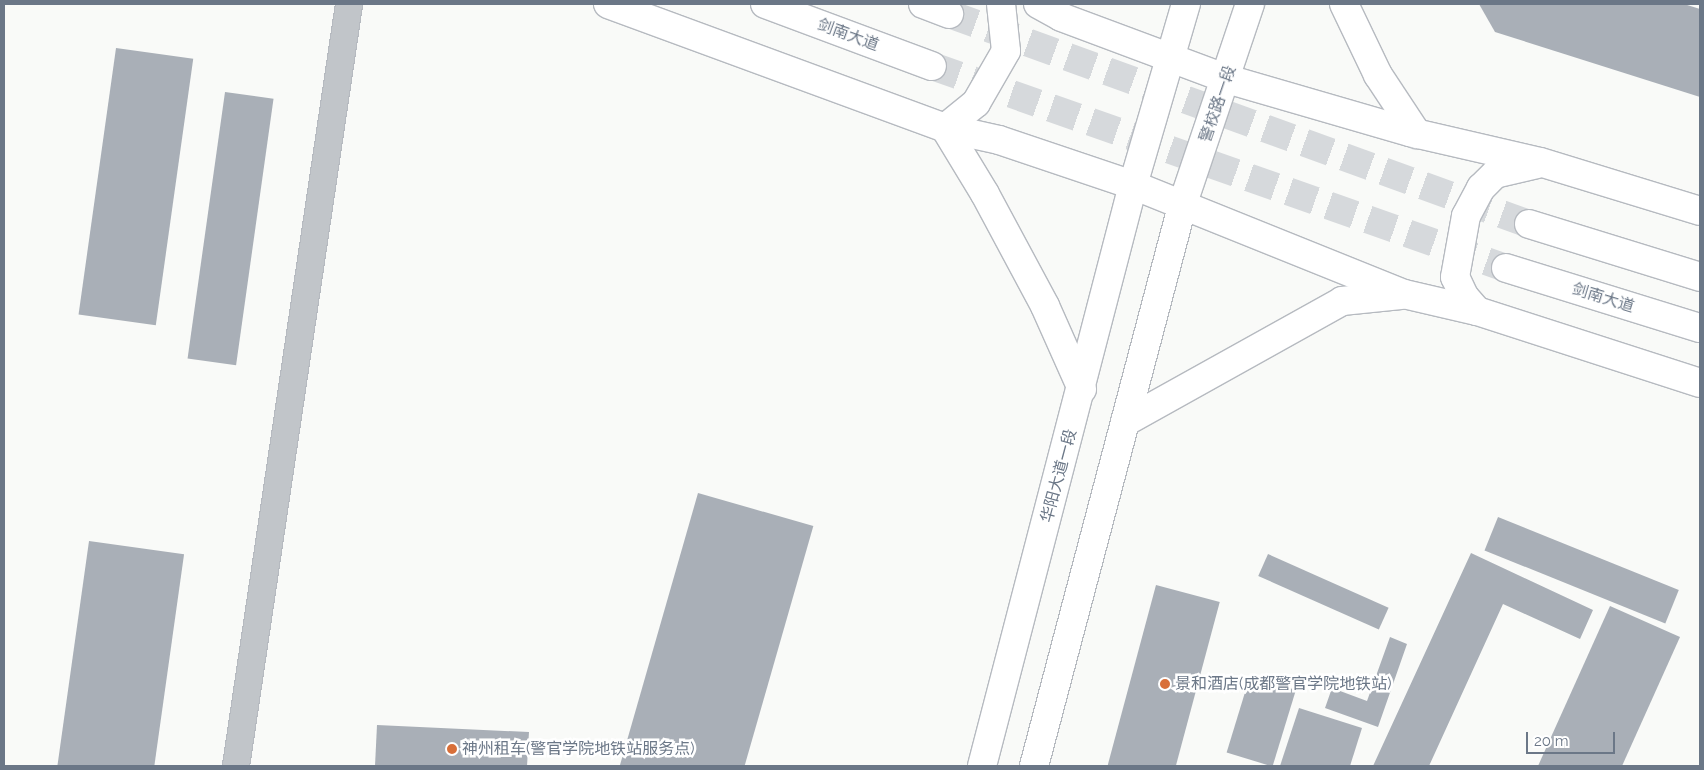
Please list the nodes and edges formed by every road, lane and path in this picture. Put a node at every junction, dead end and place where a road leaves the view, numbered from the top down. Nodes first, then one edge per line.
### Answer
1 (349, 4) edge
2 (608, 4) edge
3 (764, 4) edge
4 (923, 4) edge
5 (1001, 4) edge
6 (1038, 4) edge
7 (1186, 4) edge
8 (1250, 4) edge
9 (1344, 4) edge
10 (949, 14) tunnel mouth
11 (1168, 59) junction
12 (932, 66) tunnel mouth
13 (1227, 79) junction
14 (945, 128) junction
15 (1416, 134) junction
16 (1540, 162) junction
17 (1133, 185) junction
18 (1183, 204) junction
19 (1700, 211) edge
20 (1530, 224) tunnel mouth
21 (1506, 268) tunnel mouth
22 (1700, 277) edge
23 (1404, 294) junction
24 (1477, 311) junction
25 (1700, 328) edge
26 (1700, 383) edge
27 (1082, 389) junction
28 (1125, 422) junction
29 (236, 766) edge
30 (982, 766) edge
31 (1034, 766) edge

1 - 29 street
2 - 14 main road
3 - 12 main road, 剑南大道
4 - 10 main road
5 - 14 main road
6 - 11 main road
7 - 11 main road
8 - 13 main road, 警校路一段
9 - 15 main road
11 - 13 main road
11 - 17 main road
13 - 15 main road
13 - 18 main road, 警校路一段
14 - 17 main road
14 - 27 main road
15 - 16 main road
16 - 19 main road
16 - 24 main road
17 - 18 main road
17 - 27 main road, 华阳大道一段
18 - 23 main road
18 - 28 main road
20 - 22 main road
21 - 25 main road, 剑南大道
23 - 24 main road
23 - 28 main road
24 - 26 main road
27 - 30 main road, 华阳大道一段
28 - 31 main road

